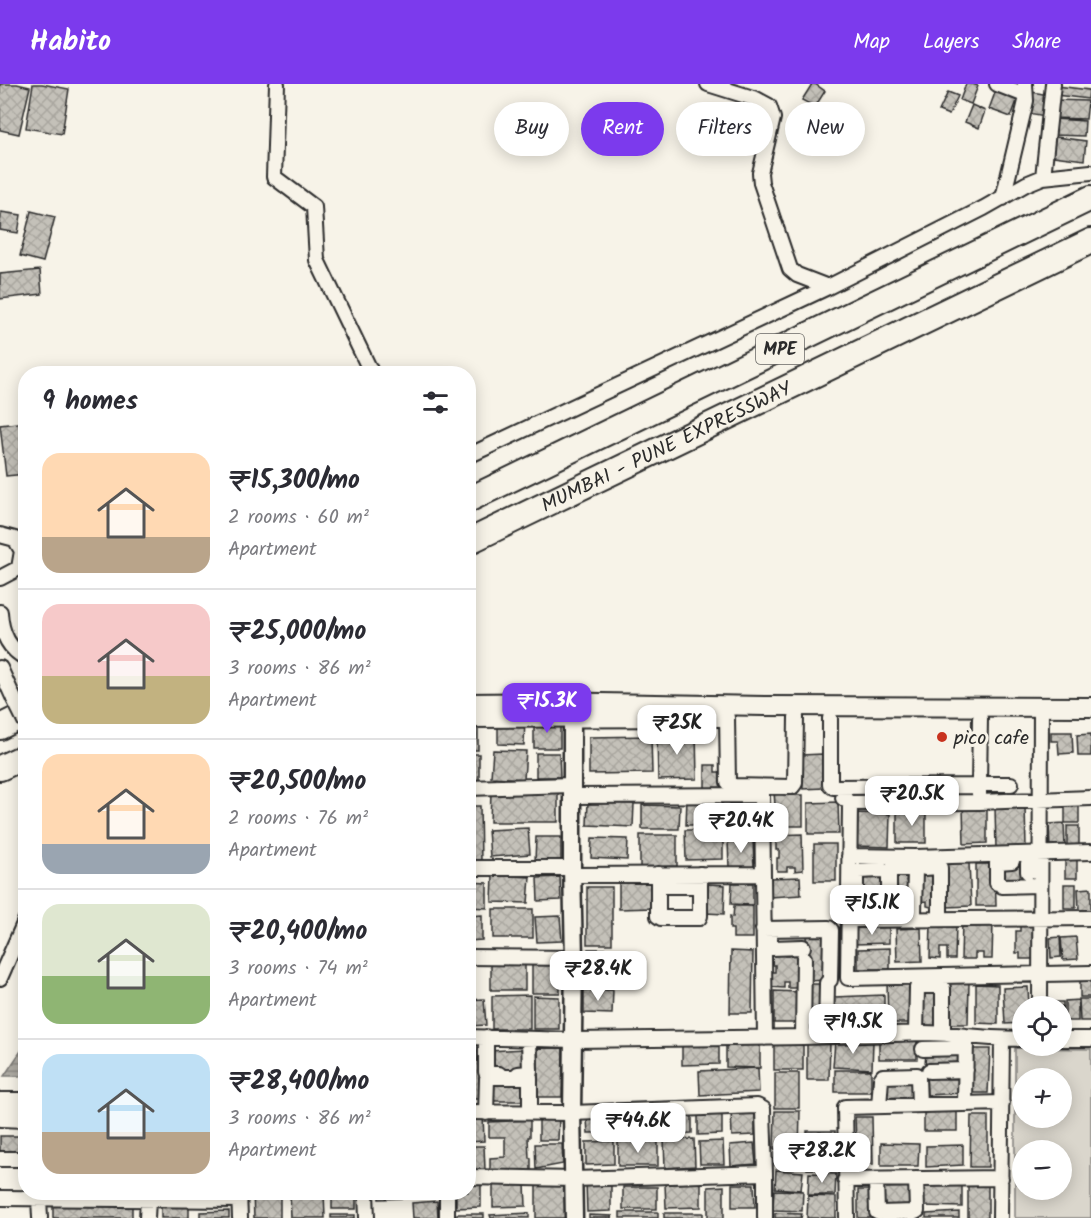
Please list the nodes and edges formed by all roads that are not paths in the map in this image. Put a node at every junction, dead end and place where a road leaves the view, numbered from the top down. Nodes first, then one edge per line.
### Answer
1 (277, 84) edge
2 (708, 84) edge
3 (997, 84) edge
4 (1053, 84) edge
5 (1025, 89) edge
6 (1091, 172) edge
7 (1042, 177) junction
8 (1003, 198) junction
9 (1091, 198) edge
10 (1091, 241) edge
11 (828, 287) junction
12 (368, 366) edge
13 (476, 452) edge
14 (476, 496) edge
15 (0, 535) edge
16 (476, 538) edge
17 (18, 544) edge
18 (18, 569) edge
19 (0, 578) edge
20 (0, 612) edge
21 (18, 652) edge
22 (0, 668) edge
23 (18, 703) edge
24 (476, 704) edge
25 (1091, 707) edge
26 (18, 709) edge
27 (572, 710) junction
28 (1041, 712) junction
29 (476, 717) edge
30 (727, 717) junction
31 (796, 717) junction
32 (1091, 717) edge
33 (830, 718) junction
34 (980, 718) junction
35 (0, 727) edge
36 (18, 760) edge
37 (0, 768) edge
38 (1011, 784) dead end
39 (979, 786) junction
40 (833, 787) junction
41 (476, 788) edge
42 (572, 790) junction
43 (1091, 798) edge
44 (1040, 800) junction
45 (979, 802) junction
46 (850, 803) junction
47 (1091, 852) edge
48 (849, 856) junction
49 (869, 856) junction
50 (1034, 863) junction
51 (918, 864) junction
52 (476, 868) edge
53 (572, 871) junction
54 (763, 874) junction
55 (658, 880) junction
56 (700, 880) junction
57 (1040, 885) junction
58 (853, 892) junction
59 (914, 914) junction
60 (889, 916) junction
61 (940, 917) junction
62 (1091, 918) edge
63 (1040, 919) junction
64 (849, 920) junction
65 (767, 929) junction
66 (18, 937) edge
67 (476, 957) edge
68 (574, 958) junction
69 (1091, 973) edge
70 (1040, 974) junction
71 (0, 978) edge
72 (804, 982) junction
73 (927, 982) junction
74 (827, 983) junction
75 (1040, 996) edge
76 (943, 1030) junction
77 (826, 1031) junction
78 (918, 1031) junction
79 (803, 1032) junction
80 (476, 1037) edge
81 (486, 1037) junction
82 (765, 1038) junction
83 (529, 1039) junction
84 (1002, 1039) junction
85 (1012, 1039) edge
86 (1072, 1039) edge
87 (1091, 1039) edge
88 (574, 1040) junction
89 (966, 1042) junction
90 (923, 1049) junction
91 (966, 1070) junction
92 (925, 1073) junction
93 (965, 1101) junction
94 (0, 1102) edge
95 (18, 1102) edge
96 (921, 1102) junction
97 (880, 1103) junction
98 (1002, 1103) junction
99 (476, 1112) edge
100 (486, 1113) junction
101 (530, 1113) junction
102 (572, 1113) junction
103 (0, 1117) edge
104 (18, 1118) edge
105 (0, 1159) edge
106 (18, 1159) edge
107 (765, 1173) junction
108 (476, 1177) edge
109 (1001, 1178) junction
110 (574, 1179) junction
111 (916, 1179) junction
112 (845, 1180) junction
113 (876, 1180) junction
114 (0, 1198) edge
115 (18, 1198) edge
116 (39, 1200) edge
117 (142, 1200) edge
118 (239, 1200) edge
119 (366, 1200) edge
120 (447, 1200) edge
121 (40, 1218) edge
122 (147, 1218) edge
123 (240, 1218) edge
124 (367, 1218) edge
125 (447, 1218) edge
126 (574, 1218) edge
127 (765, 1218) edge
128 (847, 1218) edge
129 (1000, 1218) edge

1 - 12 street
2 - 11 street
3 - 5 street
4 - 7 street
5 - 8 street
6 - 7 street
7 - 8 street
8 - 11 street
9 - 14 highway, MUMBAI - PUNE EXPRESSWAY / MPE
10 - 16 highway, MUMBAI - PUNE EXPRESSWAY / MPE
11 - 13 street
15 - 17 street
18 - 19 street
20 - 21 street
22 - 23 street
24 - 27 main road
25 - 28 main road
26 - 35 highway
27 - 28 main road
27 - 29 main road
27 - 30 main road
27 - 42 street
28 - 32 main road
28 - 34 main road
28 - 44 street
30 - 31 main road
30 - 31 street
31 - 33 main road
33 - 34 main road
33 - 40 street
34 - 39 street
36 - 37 highway
38 - 39 street
39 - 40 street
39 - 45 street
40 - 46 street
41 - 42 street
42 - 53 street
42 - 54 street
43 - 44 street
44 - 45 street
44 - 50 street
45 - 46 street
46 - 48 street
47 - 50 street
48 - 49 street
48 - 58 street
49 - 51 street
49 - 58 street
50 - 51 street
50 - 57 street
50 - 57 street
51 - 59 street
51 - 60 street
51 - 61 street
52 - 53 street
53 - 55 street
53 - 68 street
54 - 56 street
54 - 65 street
55 - 56 street
55 - 56 street
57 - 63 street
58 - 60 street
58 - 64 street
59 - 60 street
59 - 61 street
60 - 61 street
60 - 64 street
61 - 63 street
62 - 63 street
63 - 70 street
64 - 73 street
65 - 72 street
65 - 74 street
65 - 82 street
66 - 71 street
67 - 68 street
68 - 88 street
69 - 70 street
70 - 73 street
70 - 75 street
72 - 74 street
72 - 79 street
73 - 76 street
73 - 78 street
74 - 77 street
76 - 78 street
76 - 89 street
77 - 78 street
77 - 79 street
78 - 90 street
79 - 82 street
80 - 81 street
81 - 83 street
81 - 83 street
82 - 88 street
83 - 88 street
84 - 85 street
84 - 89 street
84 - 98 street
86 - 87 street
88 - 102 street
89 - 90 street
89 - 91 street
90 - 92 street
91 - 92 street
91 - 93 street
92 - 96 street
93 - 96 street
93 - 98 street
94 - 95 main road
96 - 97 street
96 - 97 street
97 - 112 street
98 - 109 street
99 - 100 street
100 - 101 street
100 - 101 street
101 - 102 street
102 - 107 street
102 - 110 street
103 - 104 main road
105 - 106 street
107 - 110 street
107 - 127 street
108 - 110 street
109 - 111 street
109 - 129 street
110 - 126 street
111 - 113 street
111 - 113 street
112 - 113 street
112 - 128 street
114 - 115 street
116 - 121 street
117 - 122 street
118 - 123 street
119 - 124 street
120 - 125 street

